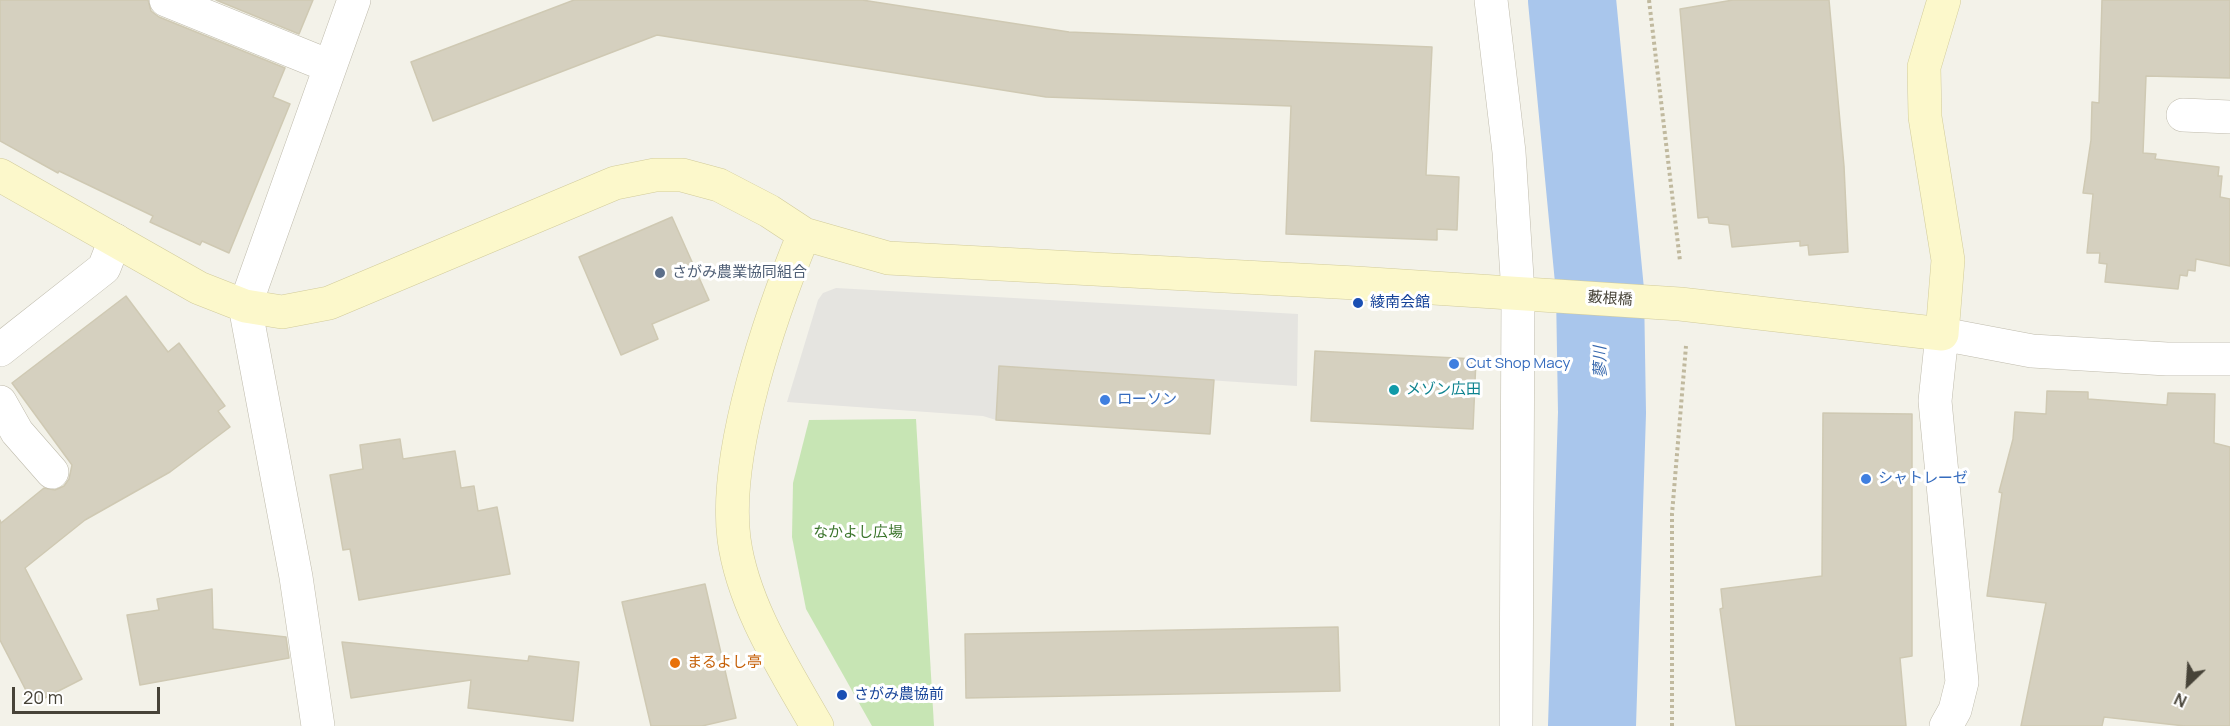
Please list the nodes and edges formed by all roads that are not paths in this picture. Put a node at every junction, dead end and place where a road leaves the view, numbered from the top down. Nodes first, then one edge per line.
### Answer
1 (166, 0) edge
2 (354, 0) edge
3 (1491, 0) edge
4 (1944, 0) edge
5 (329, 66) junction
6 (2183, 115) dead end
7 (2230, 117) edge
8 (0, 175) edge
9 (804, 234) junction
10 (115, 240) junction
11 (1529, 294) junction
12 (245, 306) junction
13 (1942, 334) junction
14 (0, 350) edge
15 (2230, 359) edge
16 (0, 402) edge
17 (8, 437) edge
18 (52, 472) dead end
19 (318, 726) edge
20 (817, 726) edge
21 (1516, 726) edge
22 (1946, 726) edge

1 - 5 street
2 - 5 street
3 - 11 street
4 - 13 street
5 - 12 street
6 - 7 street
8 - 10 street, 藪根橋
9 - 11 street, 藪根橋
9 - 12 street, 藪根橋
9 - 20 street
10 - 12 street, 藪根橋
10 - 14 street
11 - 13 street, 藪根橋
11 - 21 street
12 - 19 street
13 - 15 street
13 - 22 street
16 - 17 street
17 - 18 street

